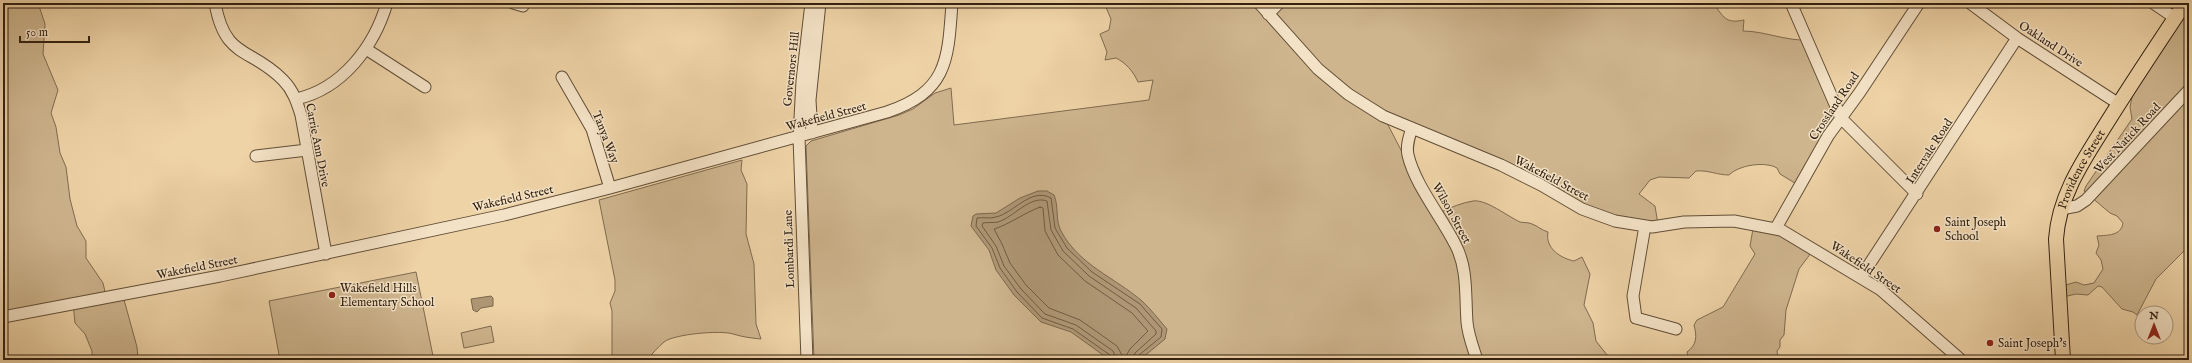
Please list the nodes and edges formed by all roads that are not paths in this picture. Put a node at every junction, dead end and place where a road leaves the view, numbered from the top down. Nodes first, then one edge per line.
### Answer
1 (215, 3) edge
2 (387, 3) edge
3 (811, 3) edge
4 (820, 3) edge
5 (952, 3) edge
6 (1259, 3) edge
7 (1279, 3) edge
8 (1919, 3) edge
9 (1970, 3) edge
10 (2153, 3) edge
11 (2184, 3) edge
12 (1793, 4) edge
13 (1268, 14) junction
14 (2175, 18) junction
15 (2018, 38) junction
16 (366, 49) junction
17 (562, 77) dead end
18 (425, 87) dead end
19 (2189, 90) edge
20 (296, 99) junction
21 (2119, 104) junction
22 (1841, 118) junction
23 (1412, 128) junction
24 (812, 133) junction
25 (799, 137) junction
26 (307, 150) junction
27 (256, 156) dead end
28 (610, 188) junction
29 (1917, 194) junction
30 (2061, 209) junction
31 (1645, 226) junction
32 (1776, 228) junction
33 (326, 254) junction
34 (1861, 277) junction
35 (3, 317) edge
36 (1676, 329) dead end
37 (807, 360) edge
38 (1477, 360) edge
39 (1961, 360) edge
40 (2063, 360) edge

1 - 20 street, Carrie Ann Drive
2 - 16 street
3 - 25 street, Governors Hill
4 - 24 street, Governors Hill
5 - 24 street, Wakefield Street
6 - 13 street, Wakefield Street
7 - 13 street
8 - 22 street, Crossland Road
9 - 15 street, Oakland Drive
10 - 14 street
11 - 14 main road, Providence Street
12 - 22 street
13 - 23 street, Wakefield Street
14 - 21 main road, Providence Street
15 - 21 street, Oakland Drive
15 - 29 street, Intervale Road
16 - 18 street
16 - 20 street
17 - 28 street, Tanya Way
19 - 30 street, West Natick Road
20 - 26 street, Carrie Ann Drive
21 - 30 main road, Providence Street
22 - 29 street
22 - 32 street, Crossland Road
23 - 31 street, Wakefield Street
23 - 38 street, Wilson Street
24 - 25 street, Wakefield Street
25 - 28 street, Wakefield Street
25 - 37 street, Lombardi Lane
26 - 27 street
26 - 33 street, Carrie Ann Drive
28 - 33 street, Wakefield Street
29 - 34 street, Intervale Road
30 - 40 main road, Providence Street
31 - 32 street, Wakefield Street
31 - 36 street
32 - 34 street, Wakefield Street
33 - 35 street, Wakefield Street
34 - 39 street, Wakefield Street

